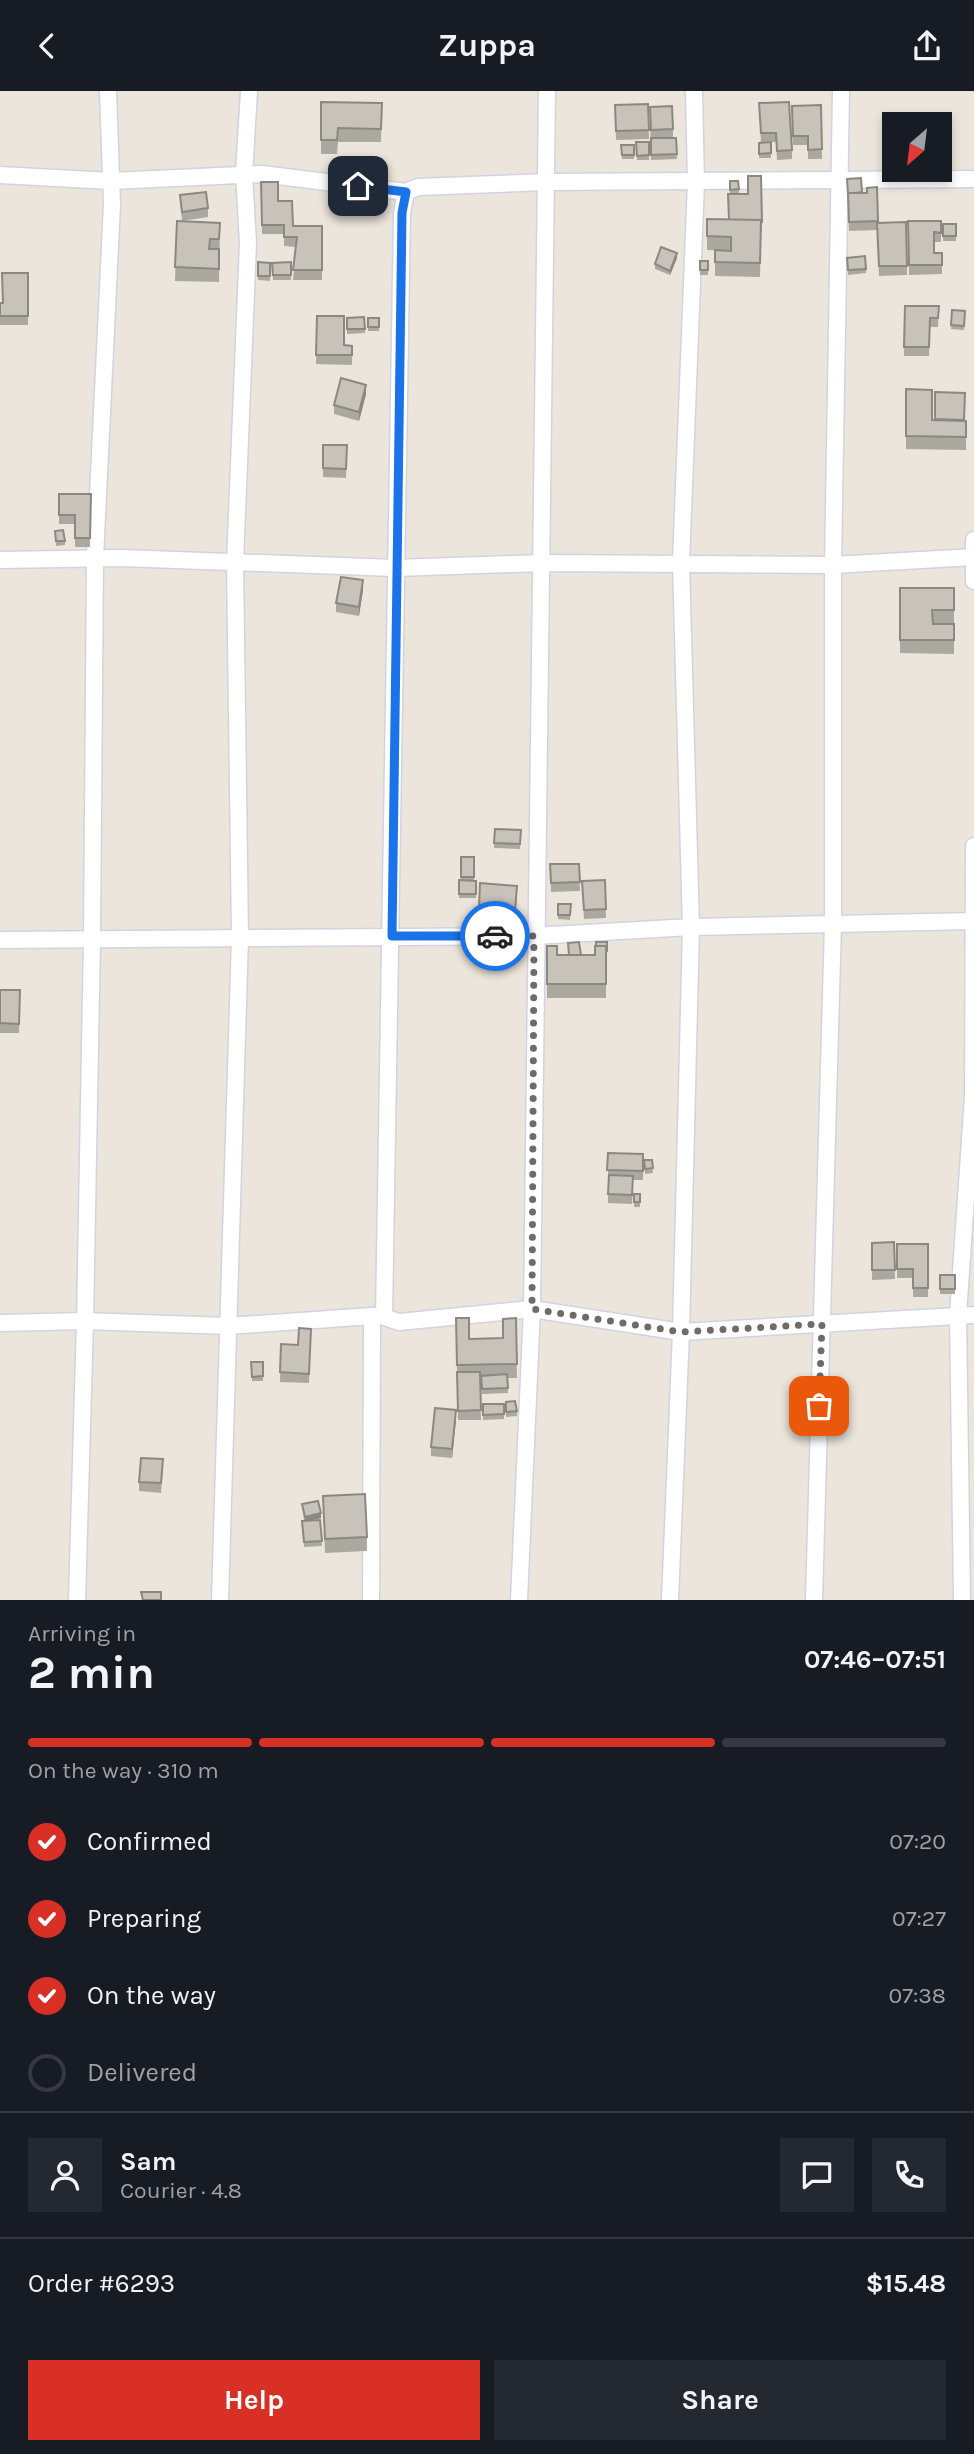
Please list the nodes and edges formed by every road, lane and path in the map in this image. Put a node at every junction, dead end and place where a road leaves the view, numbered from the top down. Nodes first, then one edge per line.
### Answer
1 (108, 91) edge
2 (249, 91) edge
3 (547, 91) edge
4 (694, 91) edge
5 (841, 91) edge
6 (244, 174) junction
7 (0, 175) edge
8 (974, 179) edge
9 (841, 180) junction
10 (111, 181) junction
11 (546, 182) junction
12 (696, 182) junction
13 (406, 192) junction
14 (974, 551) edge
15 (95, 558) junction
16 (0, 560) edge
17 (235, 562) junction
18 (681, 562) junction
19 (542, 563) junction
20 (833, 565) junction
21 (395, 568) junction
22 (974, 581) edge
23 (974, 846) edge
24 (973, 921) edge
25 (833, 924) junction
26 (691, 927) junction
27 (392, 936) junction
28 (534, 936) junction
29 (240, 937) junction
30 (92, 939) junction
31 (0, 940) edge
32 (532, 1309) junction
33 (966, 1315) edge
34 (378, 1316) junction
35 (85, 1321) junction
36 (0, 1323) edge
37 (822, 1324) junction
38 (228, 1326) junction
39 (681, 1332) junction
40 (77, 1600) edge
41 (220, 1600) edge
42 (371, 1600) edge
43 (519, 1600) edge
44 (670, 1600) edge
45 (814, 1600) edge
46 (962, 1600) edge

1 - 10 street
2 - 6 street
3 - 11 street
4 - 12 street
5 - 9 street
6 - 10 street
6 - 13 street
6 - 17 street
7 - 10 street
8 - 9 street
9 - 12 street
9 - 20 street
10 - 15 street
11 - 12 street
11 - 13 street
11 - 19 street
12 - 18 street
13 - 21 street
14 - 20 street
14 - 22 street
15 - 16 street
15 - 17 street
15 - 30 street
17 - 21 street
17 - 29 street
18 - 19 street
18 - 20 street
18 - 26 street
19 - 21 street
19 - 28 street
20 - 25 street
21 - 27 street
23 - 24 street
24 - 25 street
24 - 33 street
25 - 26 street
25 - 37 street
26 - 28 street
26 - 39 street
27 - 28 street
27 - 29 street
27 - 34 street
28 - 32 street
29 - 30 street
29 - 38 street
30 - 31 street
30 - 35 street
32 - 34 street
32 - 39 street
32 - 43 street
33 - 37 street
33 - 46 street
34 - 38 street
34 - 42 street
35 - 36 street
35 - 38 street
35 - 40 street
37 - 39 street
37 - 45 street
38 - 41 street
39 - 44 street

